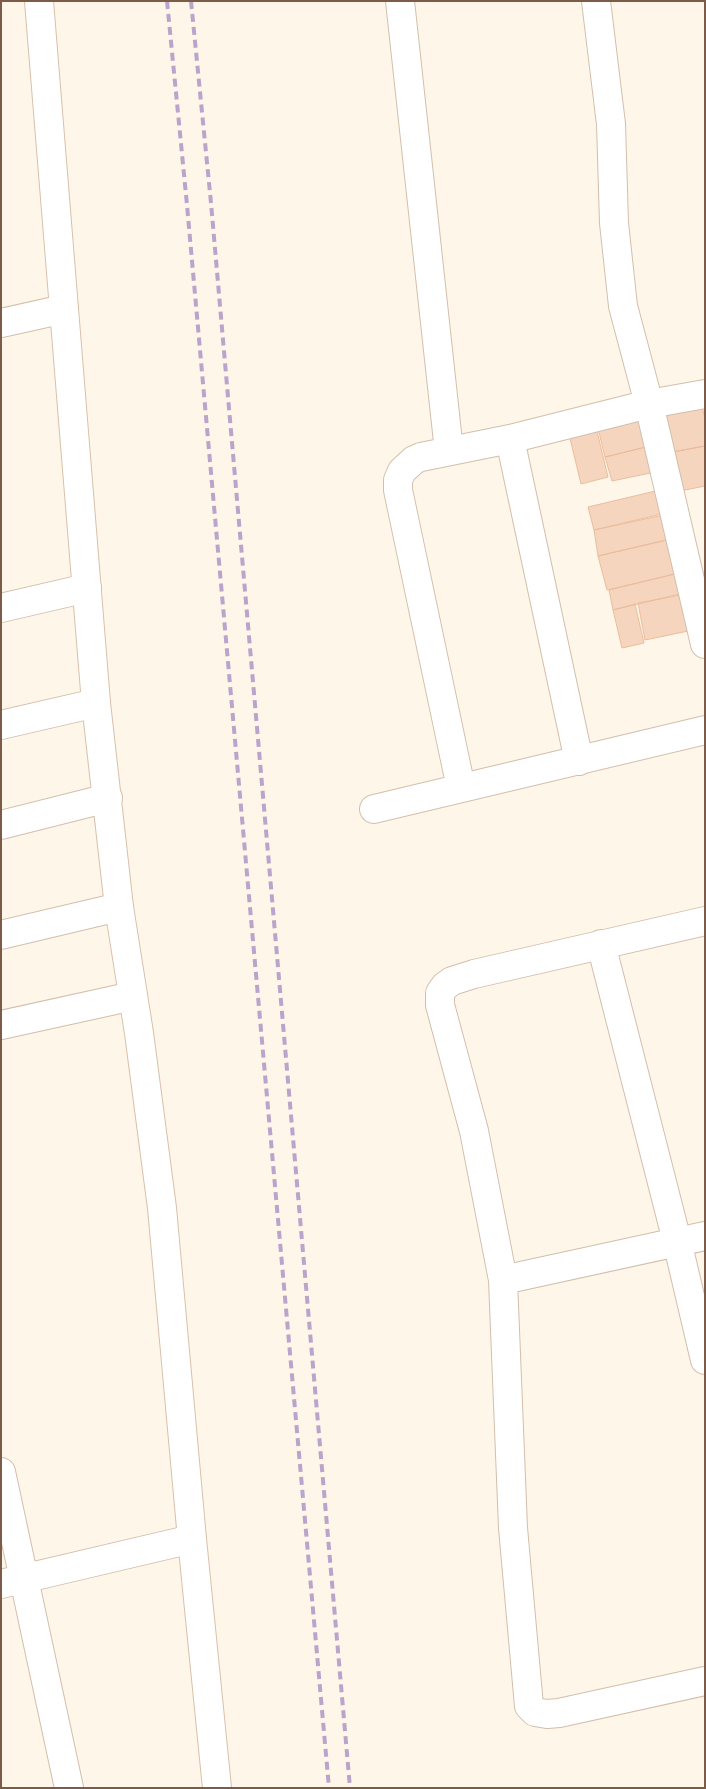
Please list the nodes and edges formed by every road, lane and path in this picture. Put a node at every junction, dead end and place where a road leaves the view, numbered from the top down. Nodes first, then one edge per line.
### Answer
1 (39, 1) edge
2 (400, 1) edge
3 (596, 1) edge
4 (64, 309) junction
5 (1, 323) edge
6 (705, 394) edge
7 (649, 404) junction
8 (510, 439) junction
9 (449, 451) junction
10 (87, 588) junction
11 (1, 608) edge
12 (705, 644) edge
13 (96, 703) junction
14 (1, 725) edge
15 (705, 730) edge
16 (579, 761) junction
17 (462, 788) junction
18 (108, 798) junction
19 (374, 809) dead end
20 (1, 825) edge
21 (119, 907) junction
22 (705, 921) edge
23 (1, 934) edge
24 (601, 944) junction
25 (134, 996) junction
26 (1, 1025) edge
27 (705, 1236) edge
28 (677, 1241) junction
29 (503, 1280) junction
30 (705, 1360) edge
31 (1, 1472) edge
32 (192, 1539) junction
33 (13, 1582) edge
34 (705, 1681) edge
35 (69, 1788) edge
36 (217, 1788) edge

1 - 4 street
2 - 9 street
3 - 7 street
4 - 5 street
4 - 10 street
6 - 7 street
7 - 8 street
7 - 12 street
8 - 9 street
8 - 16 street
9 - 17 street
10 - 11 street
10 - 13 street
13 - 14 street
13 - 18 street
15 - 16 street
16 - 17 street
17 - 19 street
18 - 20 street
18 - 21 street
21 - 23 street
21 - 25 street
22 - 24 street
24 - 28 street
24 - 29 street
25 - 26 street
25 - 32 street
27 - 28 street
28 - 29 street
28 - 30 street
29 - 34 street
31 - 33 street
32 - 33 street
32 - 36 street
33 - 35 street

